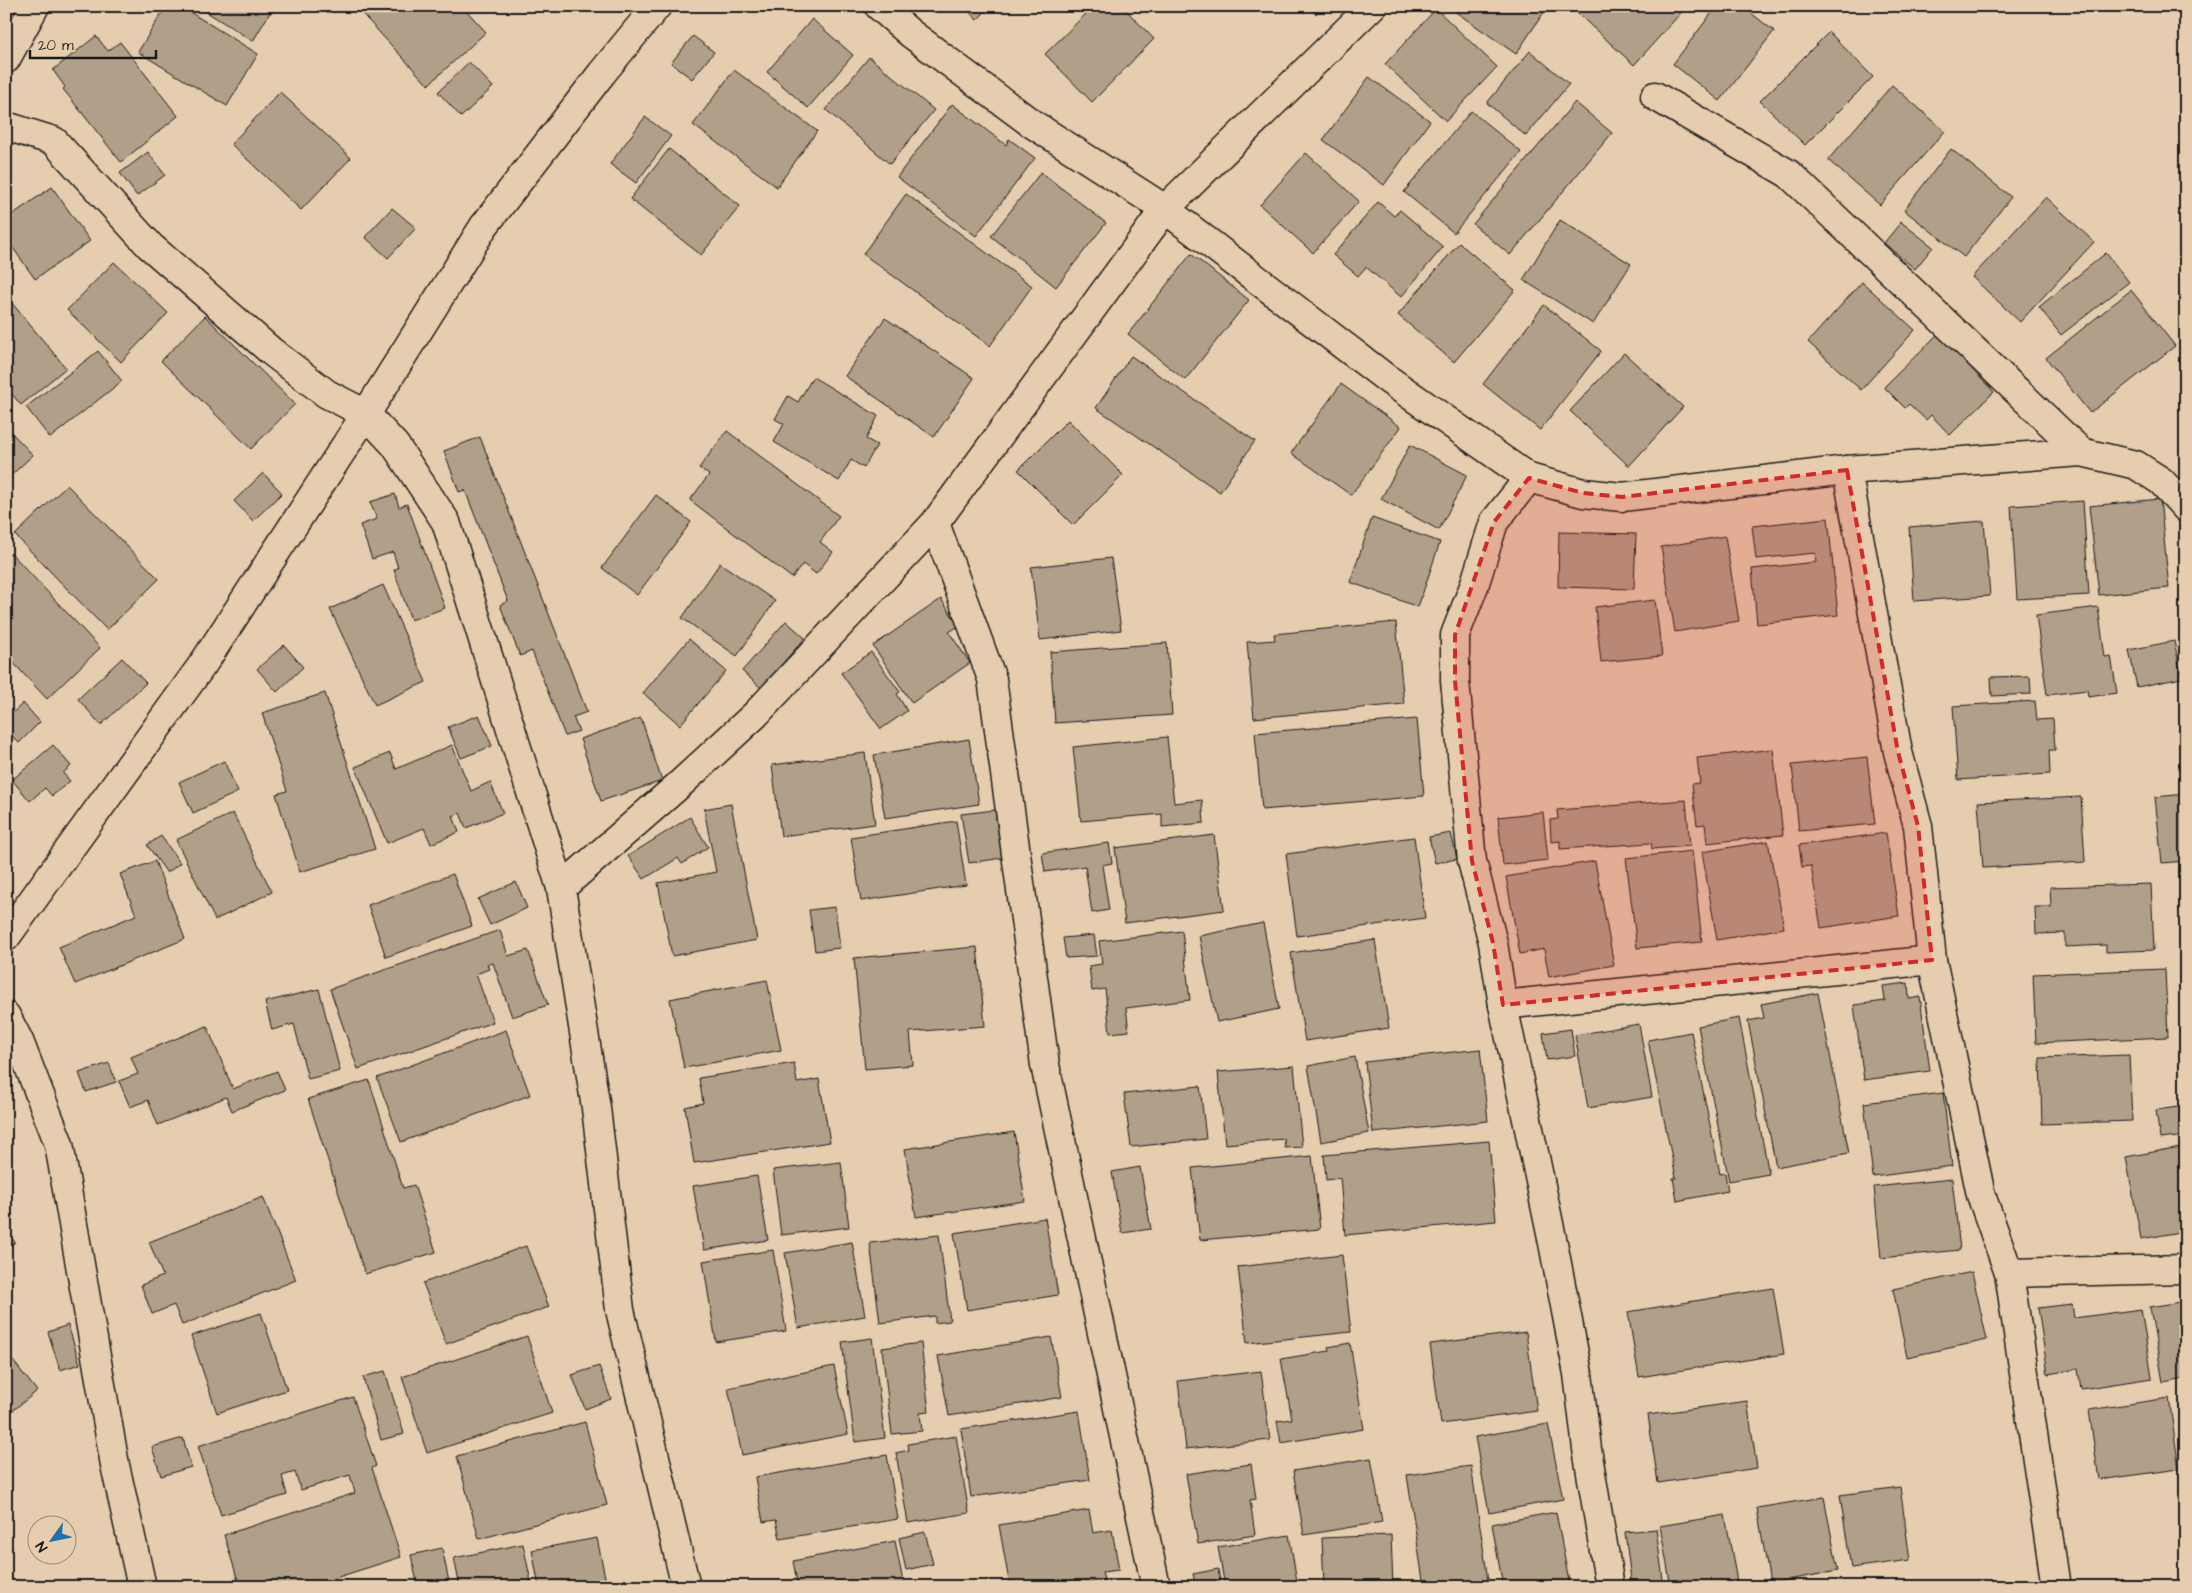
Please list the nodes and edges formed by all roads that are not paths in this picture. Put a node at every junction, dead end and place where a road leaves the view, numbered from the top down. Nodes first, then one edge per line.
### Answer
1 (35, 6) edge
2 (657, 6) edge
3 (879, 6) edge
4 (1372, 6) edge
5 (6, 59) edge
6 (1655, 96) dead end
7 (6, 126) edge
8 (1164, 209) junction
9 (366, 414) junction
10 (2081, 452) junction
11 (1847, 470) junction
12 (1529, 478) junction
13 (2186, 508) edge
14 (935, 523) junction
15 (561, 888) junction
16 (6, 938) edge
17 (1932, 960) junction
18 (1503, 1005) junction
19 (6, 1016) edge
20 (2186, 1269) edge
21 (2009, 1273) junction
22 (142, 1587) edge
23 (686, 1587) edge
24 (1156, 1587) edge
25 (1610, 1587) edge
26 (2056, 1587) edge

1 - 5 street
2 - 9 street
3 - 8 street
4 - 8 street
6 - 10 street
7 - 9 street
8 - 12 street
8 - 14 street
9 - 15 street
9 - 16 street
10 - 11 street
10 - 13 street
11 - 12 street
11 - 17 street
12 - 18 street
14 - 15 street
14 - 24 street
15 - 23 street
17 - 18 street
17 - 21 street
18 - 25 street
19 - 22 street
20 - 21 street
21 - 26 street

